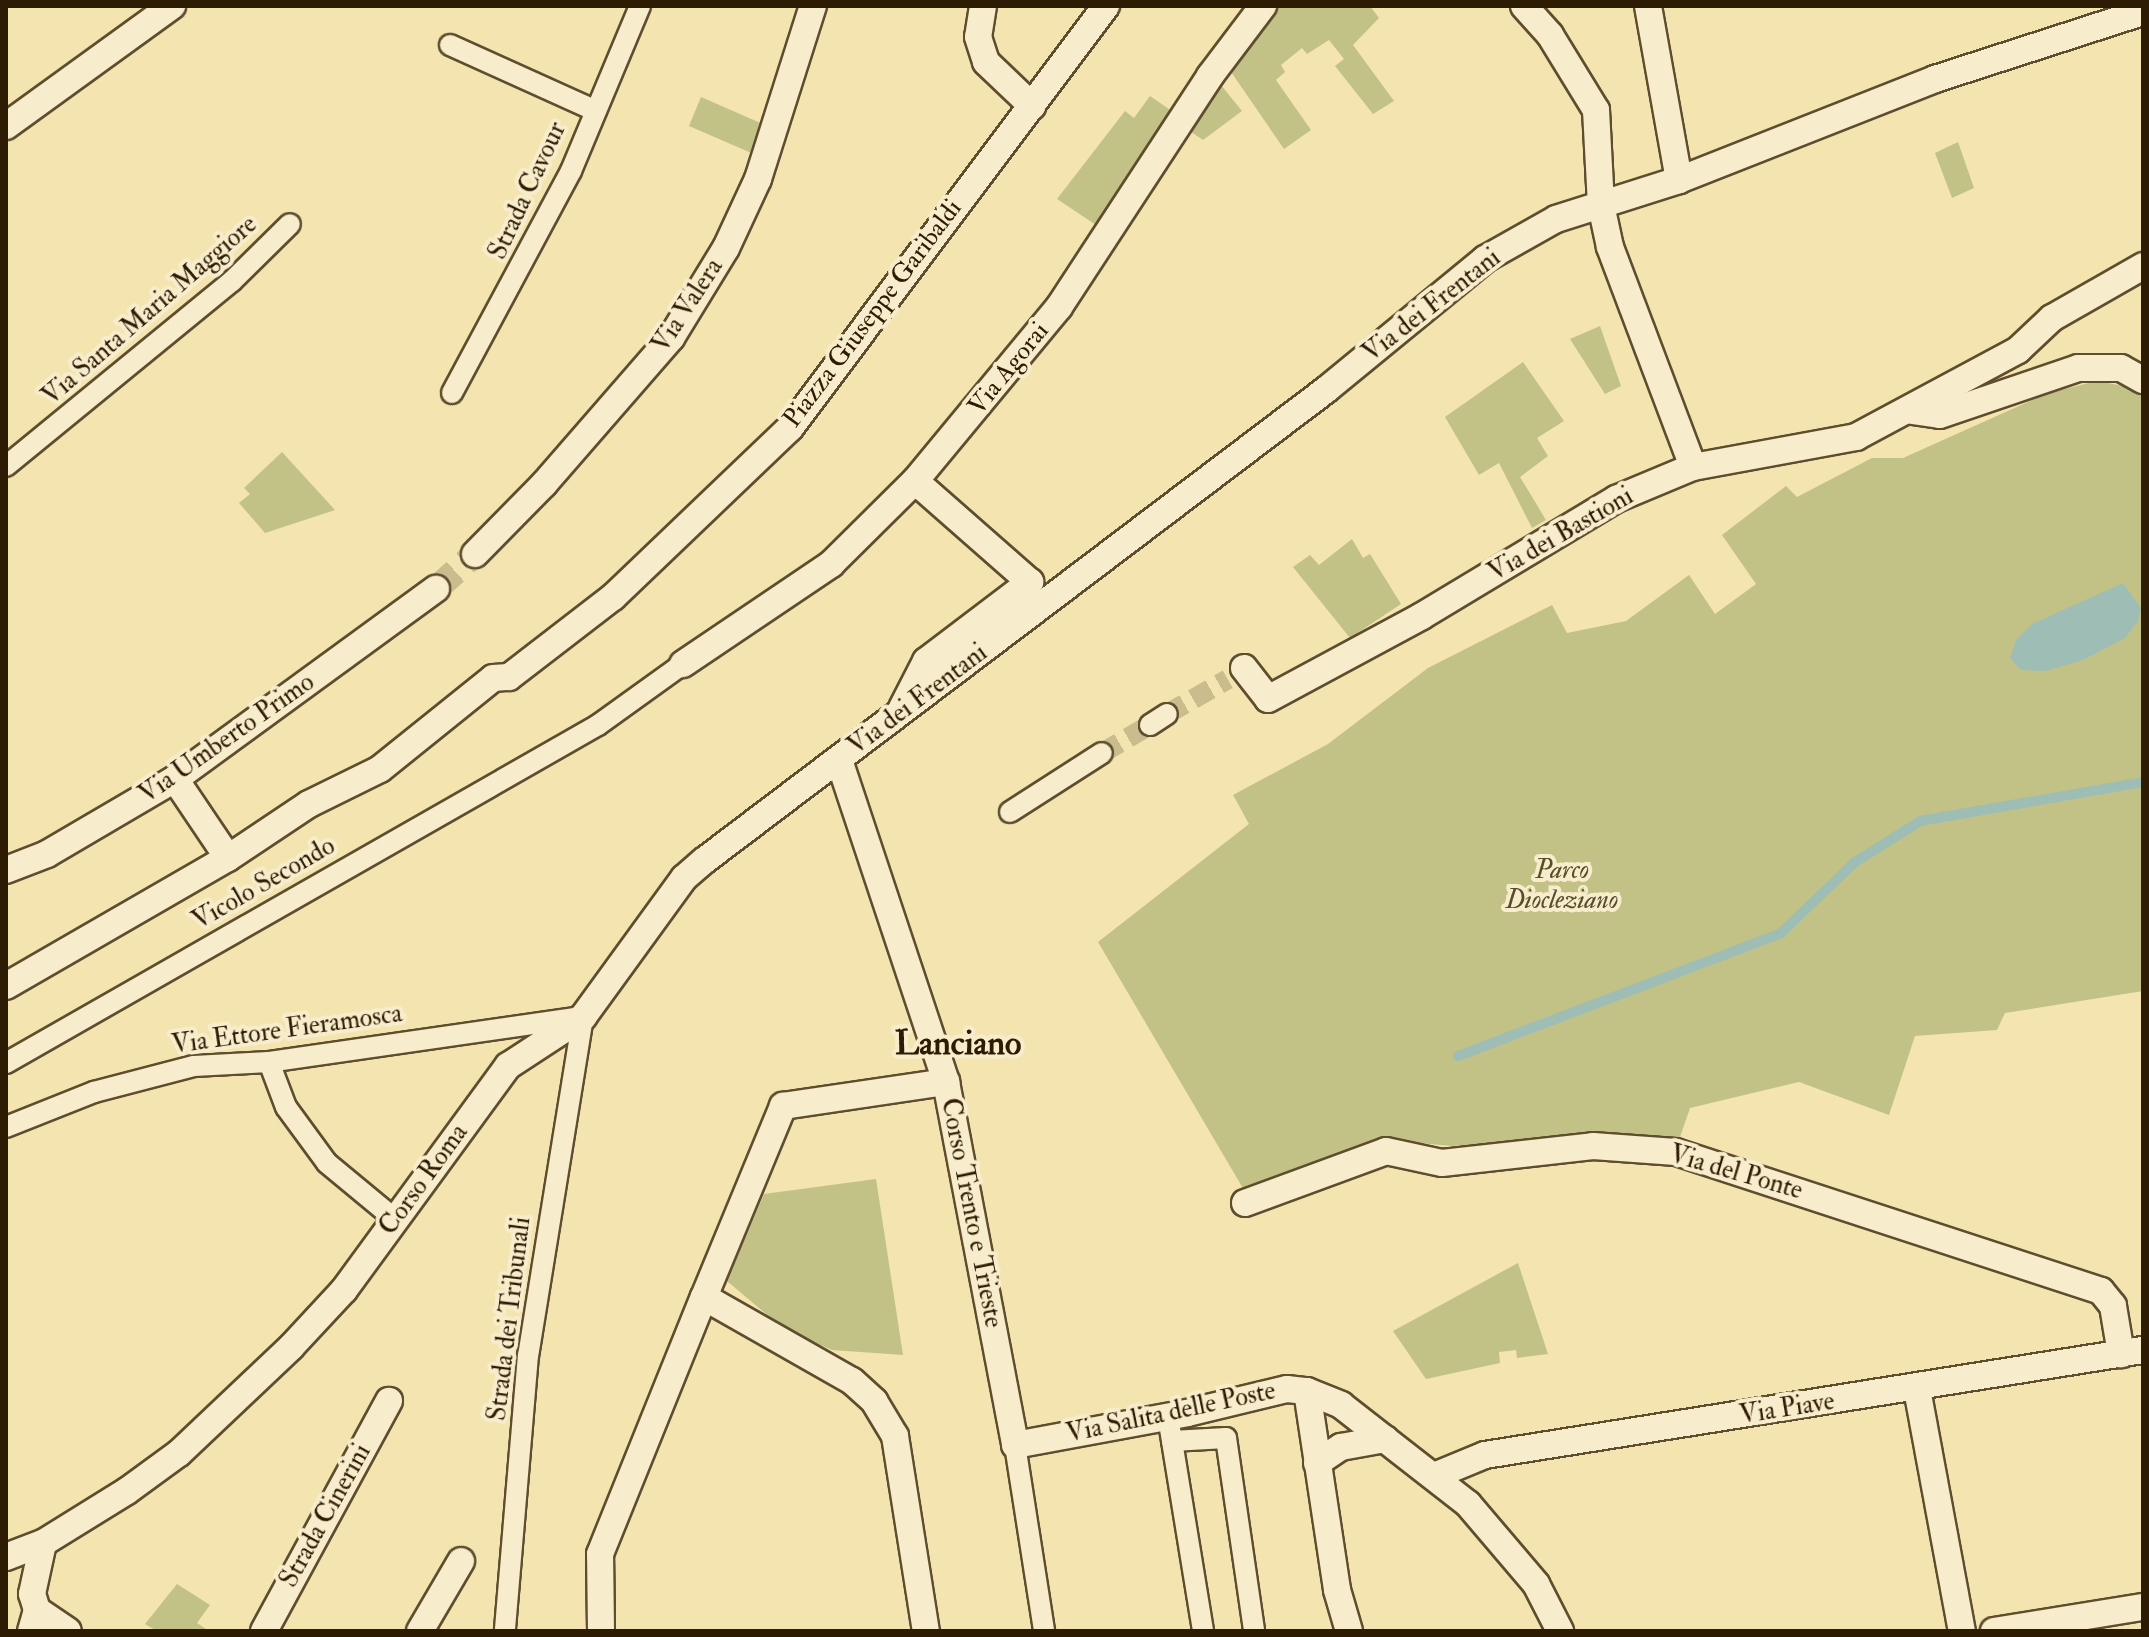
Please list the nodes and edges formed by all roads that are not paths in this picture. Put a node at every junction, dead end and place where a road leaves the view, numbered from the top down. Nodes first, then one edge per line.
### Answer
1 (172, 6) edge
2 (640, 6) edge
3 (813, 6) edge
4 (983, 6) edge
5 (1106, 6) edge
6 (1263, 6) edge
7 (1524, 6) edge
8 (1648, 6) edge
9 (2143, 12) edge
10 (450, 45) dead end
11 (1032, 106) junction
12 (594, 110) junction
13 (6, 126) edge
14 (1679, 180) junction
15 (1601, 205) junction
16 (290, 224) dead end
17 (2143, 266) edge
18 (2143, 380) edge
19 (452, 393) dead end
20 (1912, 411) junction
21 (6, 466) edge
22 (1693, 467) junction
23 (915, 481) junction
24 (475, 554) tunnel mouth
25 (436, 589) tunnel mouth
26 (683, 664) joint
27 (1236, 673) dead end
28 (898, 715) junction
29 (1102, 753) tunnel mouth
30 (839, 760) junction
31 (175, 779) junction
32 (815, 779) joint
33 (1010, 812) dead end
34 (228, 858) junction
35 (6, 870) edge
36 (6, 986) edge
37 (583, 1017) junction
38 (269, 1062) junction
39 (6, 1063) edge
40 (946, 1082) junction
41 (6, 1127) edge
42 (1245, 1203) dead end
43 (396, 1220) junction
44 (704, 1297) junction
45 (2132, 1352) edge
46 (1917, 1389) junction
47 (1307, 1391) junction
48 (389, 1401) dead end
49 (1170, 1429) junction
50 (1385, 1439) junction
51 (1015, 1445) junction
52 (1317, 1463) junction
53 (1434, 1476) junction
54 (43, 1543) junction
55 (6, 1557) edge
56 (461, 1561) dead end
57 (2143, 1607) edge
58 (34, 1620) edge
59 (68, 1631) edge
60 (264, 1631) edge
61 (420, 1631) edge
62 (505, 1631) edge
63 (601, 1631) edge
64 (926, 1631) edge
65 (1044, 1631) edge
66 (1203, 1631) edge
67 (1254, 1631) edge
68 (1349, 1631) edge
69 (1560, 1631) edge
70 (1962, 1631) edge
71 (1994, 1631) edge

1 - 13 street
2 - 12 street, Strada Cavour
3 - 24 street, Via Valera
4 - 11 street
5 - 11 street, Piazza Giuseppe Garibaldi
6 - 23 street, Via Agorai
7 - 15 street
8 - 14 street
9 - 14 street, Via dei Frentani
10 - 12 street
11 - 34 street, Piazza Giuseppe Garibaldi
12 - 19 street, Strada Cavour
14 - 15 street, Via dei Frentani
15 - 22 street
15 - 28 street, Via dei Frentani
16 - 21 street, Via Santa Maria Maggiore
17 - 20 street, Via dei Bastioni
18 - 20 street, Via dei Bastioni
20 - 22 street, Via dei Bastioni
22 - 27 street, Via dei Bastioni
23 - 26 street, Via Agorai
23 - 28 street
25 - 31 street, Via Umberto Primo
26 - 39 street, Vicolo Secondo
28 - 30 street, Via dei Frentani
29 - 33 street
30 - 32 street, Via dei Frentani
30 - 40 street, Corso Trento e Trieste
31 - 34 street
31 - 35 street, Via Umberto Primo
32 - 37 street, Corso Roma
34 - 36 street, Piazza Giuseppe Garibaldi
37 - 38 street, Via Ettore Fieramosca
37 - 43 street, Corso Roma
37 - 62 street, Strada dei Tribunali
38 - 41 street, Via Ettore Fieramosca
38 - 43 street
40 - 44 street
40 - 51 street, Corso Trento e Trieste
42 - 45 street, Via del Ponte
43 - 54 street, Corso Roma
44 - 63 street
44 - 64 street
45 - 46 street, Via Piave
46 - 53 street, Via Piave
46 - 70 street
47 - 49 street, Via Salita delle Poste
47 - 50 street, Via Salita delle Poste
47 - 52 street
48 - 60 street, Strada Cinerini
49 - 51 street, Via Salita delle Poste
49 - 66 street
49 - 67 street
50 - 52 street
50 - 53 street, Via Salita delle Poste
51 - 65 street, Corso Trento e Trieste
52 - 68 street
53 - 69 street, Via Salita delle Poste
54 - 55 street, Corso Roma
54 - 58 street
56 - 61 street
57 - 71 street
58 - 59 street

